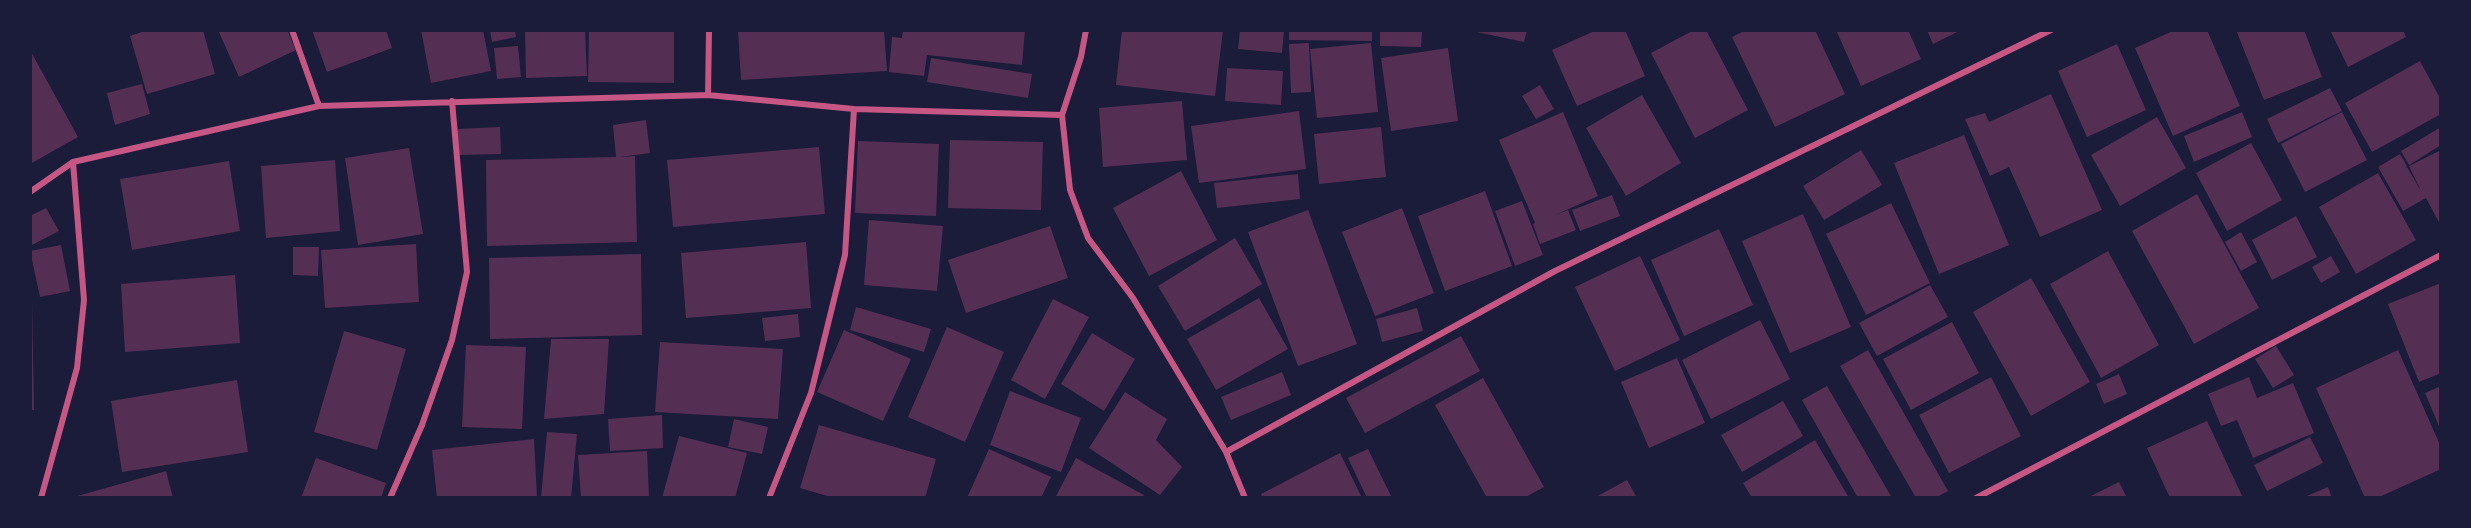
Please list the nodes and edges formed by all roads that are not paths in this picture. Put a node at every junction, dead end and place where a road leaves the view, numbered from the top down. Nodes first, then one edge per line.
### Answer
1 (292, 30) edge
2 (709, 30) edge
3 (1086, 30) edge
4 (2051, 30) edge
5 (708, 95) junction
6 (452, 101) junction
7 (319, 106) junction
8 (854, 109) junction
9 (1062, 116) junction
10 (73, 162) junction
11 (30, 192) edge
12 (2441, 255) edge
13 (1226, 452) junction
14 (41, 498) edge
15 (390, 498) edge
16 (769, 498) edge
17 (1245, 498) edge
18 (1976, 498) edge

1 - 7 street
2 - 5 street
3 - 9 street
4 - 13 street
5 - 6 street
5 - 8 street
6 - 7 street
6 - 15 street
7 - 10 street
8 - 9 street
8 - 16 street
9 - 13 street
10 - 11 street
10 - 14 street
12 - 18 street
13 - 17 street

